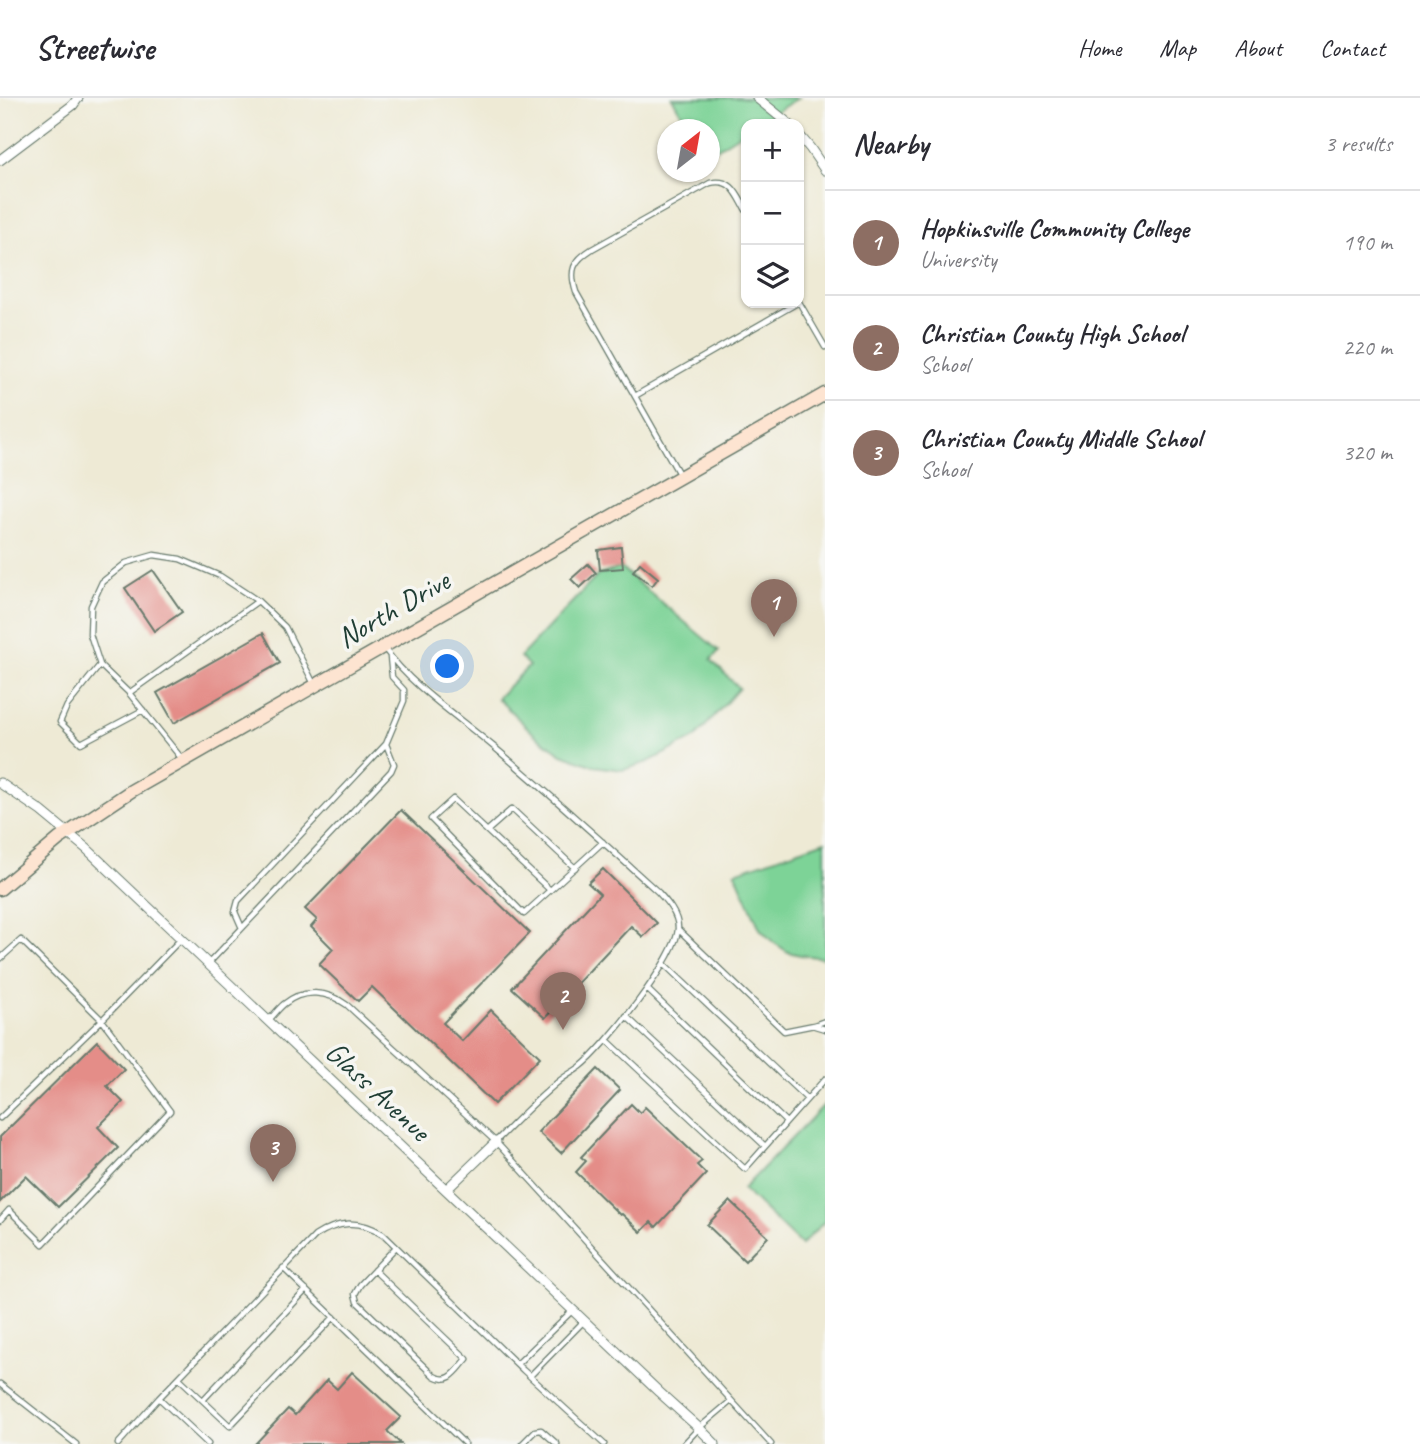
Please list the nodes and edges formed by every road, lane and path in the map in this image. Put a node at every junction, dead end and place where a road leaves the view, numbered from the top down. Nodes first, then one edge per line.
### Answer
1 (78, 98) edge
2 (757, 98) edge
3 (783, 119) edge
4 (804, 141) edge
5 (0, 160) edge
6 (825, 170) edge
7 (741, 202) edge
8 (789, 308) edge
9 (802, 308) edge
10 (825, 347) edge
11 (825, 394) edge
12 (635, 396) junction
13 (680, 476) junction
14 (258, 601) junction
15 (386, 651) junction
16 (100, 665) junction
17 (314, 685) junction
18 (129, 693) junction
19 (143, 710) junction
20 (386, 744) junction
21 (184, 760) junction
22 (0, 783) edge
23 (487, 831) junction
24 (68, 833) junction
25 (603, 842) junction
26 (575, 867) junction
27 (0, 889) edge
28 (550, 890) junction
29 (242, 928) junction
30 (678, 929) junction
31 (181, 938) junction
32 (0, 959) edge
33 (208, 964) junction
34 (664, 964) junction
35 (647, 989) junction
36 (626, 1016) junction
37 (102, 1020) junction
38 (268, 1021) junction
39 (825, 1021) edge
40 (814, 1025) junction
41 (825, 1029) edge
42 (607, 1040) junction
43 (825, 1079) edge
44 (807, 1099) junction
45 (0, 1118) edge
46 (786, 1122) junction
47 (496, 1142) junction
48 (765, 1146) junction
49 (446, 1190) junction
50 (0, 1220) edge
51 (396, 1247) junction
52 (283, 1268) junction
53 (374, 1270) junction
54 (306, 1290) junction
55 (573, 1309) junction
56 (334, 1317) junction
57 (585, 1320) junction
58 (517, 1364) junction
59 (530, 1376) junction
60 (178, 1378) junction
61 (0, 1384) edge
62 (159, 1398) junction
63 (203, 1400) junction
64 (732, 1401) junction
65 (699, 1428) junction
66 (76, 1444) edge
67 (118, 1444) edge
68 (208, 1444) edge
69 (465, 1444) edge
70 (522, 1444) edge
71 (557, 1444) edge
72 (604, 1444) edge
73 (684, 1444) edge
74 (715, 1444) edge
75 (771, 1444) edge

1 - 5 street
2 - 3 street
4 - 6 street
7 - 12 lane
8 - 12 lane
9 - 10 lane
11 - 13 main road, North Drive
12 - 13 lane
13 - 15 main road, North Drive
14 - 16 lane
14 - 17 lane
14 - 18 lane
15 - 17 main road, North Drive
15 - 20 lane
15 - 25 lane
16 - 18 lane
16 - 19 lane
17 - 21 main road, North Drive
18 - 19 lane
19 - 21 lane
20 - 29 lane
20 - 29 lane
21 - 24 main road, North Drive
22 - 24 street, Glass Avenue
23 - 26 lane
23 - 28 lane
23 - 28 lane
24 - 27 main road, North Drive
24 - 31 street, Glass Avenue
25 - 26 lane
25 - 30 lane
26 - 28 lane
29 - 33 lane
30 - 34 lane
30 - 40 lane
31 - 33 street, Glass Avenue
31 - 37 lane
32 - 37 lane
33 - 38 street, Glass Avenue
34 - 35 lane
34 - 44 lane
35 - 36 lane
35 - 46 lane
36 - 42 lane
36 - 48 lane
37 - 45 lane
37 - 50 lane
38 - 47 lane
38 - 49 street, Glass Avenue
39 - 40 lane
40 - 41 lane
42 - 47 lane
42 - 48 lane
43 - 44 lane
44 - 46 lane
46 - 48 lane
47 - 49 street
47 - 64 lane
49 - 55 street, Glass Avenue
51 - 52 lane
51 - 53 lane
51 - 58 lane
52 - 54 lane
52 - 60 lane
53 - 53 lane
54 - 56 lane
54 - 63 lane
55 - 57 street, Glass Avenue
55 - 58 lane
56 - 63 lane
56 - 69 lane
57 - 59 lane
57 - 65 street, Glass Avenue
58 - 59 lane
59 - 72 lane
60 - 62 lane
60 - 63 lane
61 - 66 lane
62 - 67 lane
62 - 68 lane
64 - 65 lane
64 - 75 lane
65 - 73 lane
65 - 74 street, Glass Avenue
70 - 71 lane

